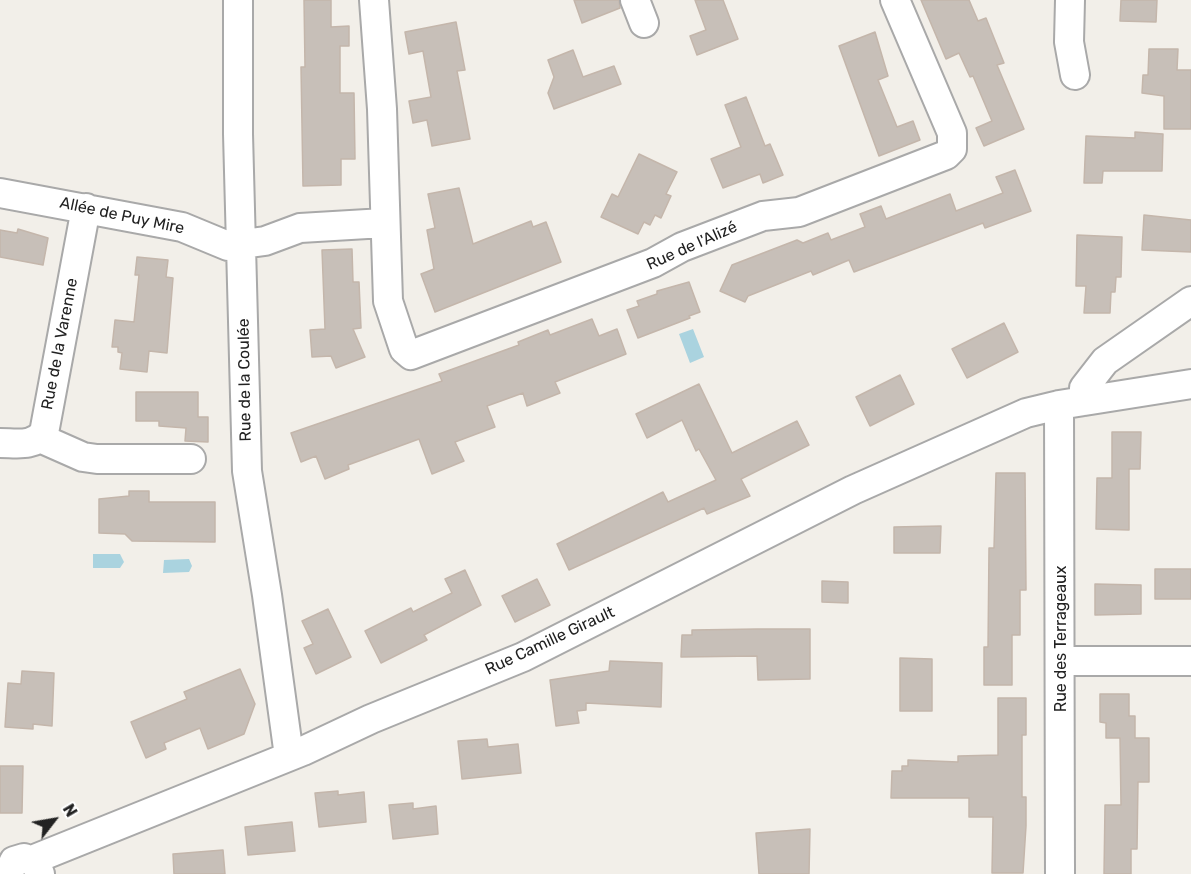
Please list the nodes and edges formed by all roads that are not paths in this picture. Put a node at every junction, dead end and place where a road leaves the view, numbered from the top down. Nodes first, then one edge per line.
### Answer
1 (238, 0) edge
2 (374, 0) edge
3 (895, 0) edge
4 (1070, 0) edge
5 (1075, 75) dead end
6 (0, 193) edge
7 (86, 208) junction
8 (384, 223) junction
9 (241, 245) junction
10 (1191, 301) edge
11 (1191, 384) edge
12 (1071, 403) junction
13 (40, 438) junction
14 (0, 443) edge
15 (191, 459) dead end
16 (1061, 661) junction
17 (1191, 661) edge
18 (289, 756) junction
19 (18, 869) edge
20 (1060, 874) edge

1 - 9 street, Rue de la Coulée
2 - 8 street, Rue de l'Alizé
3 - 8 street, Rue de l'Alizé
4 - 5 street
6 - 7 street, Allée de Puy Mire
7 - 9 street, Allée de Puy Mire
7 - 13 street, Rue de la Varenne
8 - 9 street
9 - 18 street, Rue de la Coulée
10 - 12 street
11 - 12 street, Rue Camille Girault
12 - 16 street, Rue des Terrageaux
12 - 18 street, Rue Camille Girault
13 - 14 street
13 - 15 street
16 - 17 street
16 - 20 street, Rue des Terrageaux
18 - 19 street, Rue Camille Girault

